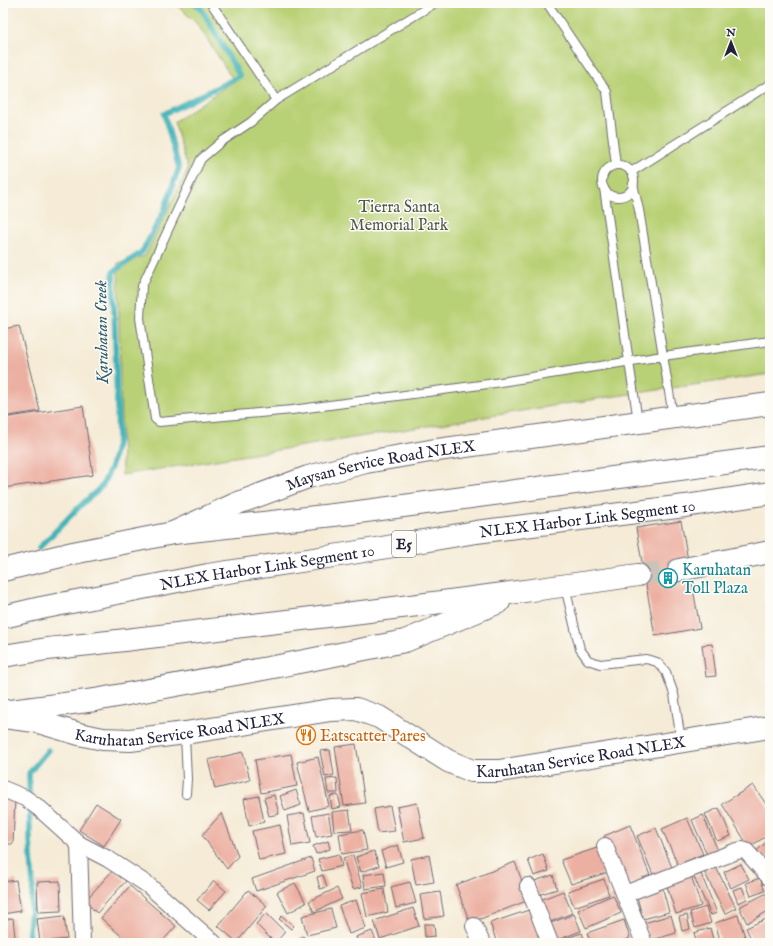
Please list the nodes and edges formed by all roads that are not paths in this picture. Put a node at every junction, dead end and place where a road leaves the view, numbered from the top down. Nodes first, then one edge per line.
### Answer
1 (211, 3) edge
2 (434, 3) edge
3 (548, 3) edge
4 (770, 84) edge
5 (276, 100) junction
6 (616, 165) junction
7 (631, 172) junction
8 (633, 184) junction
9 (604, 188) junction
10 (770, 342) edge
11 (663, 356) junction
12 (629, 362) junction
13 (770, 404) edge
14 (673, 418) junction
15 (639, 423) junction
16 (770, 457) edge
17 (770, 493) edge
18 (173, 533) junction
19 (770, 552) edge
20 (3, 570) edge
21 (679, 570) tunnel mouth
22 (638, 575) tunnel mouth
23 (565, 586) junction
24 (526, 591) junction
25 (3, 617) edge
26 (3, 656) edge
27 (3, 712) edge
28 (3, 717) edge
29 (770, 727) edge
30 (185, 733) junction
31 (681, 741) junction
32 (3, 789) edge
33 (186, 794) dead end
34 (79, 844) junction
35 (605, 846) dead end
36 (770, 878) edge
37 (528, 886) dead end
38 (625, 894) junction
39 (474, 926) dead end
40 (82, 943) edge
41 (214, 943) edge
42 (482, 943) edge
43 (550, 943) edge
44 (644, 943) edge

1 - 5 lane
2 - 5 lane
3 - 6 lane
4 - 7 lane
5 - 12 lane
6 - 7 lane
6 - 9 lane
7 - 8 lane
8 - 9 lane
8 - 11 lane
9 - 12 lane
10 - 11 lane
11 - 12 lane
11 - 14 lane
12 - 15 lane
13 - 14 main road, Maysan Service Road NLEX
14 - 15 main road, Maysan Service Road NLEX
15 - 18 main road, Maysan Service Road NLEX
16 - 18 main road
17 - 25 main road, NLEX Harbor Link Segment 10 / E5
18 - 20 main road, Maysan Service Road NLEX
19 - 21 main road
22 - 23 main road
23 - 24 main road
23 - 31 lane
24 - 26 main road
24 - 27 main road
28 - 30 main road, Karuhatan Service Road NLEX
29 - 31 main road, Karuhatan Service Road NLEX
30 - 31 main road, Karuhatan Service Road NLEX
30 - 33 lane
32 - 34 street
34 - 40 street
34 - 41 street
35 - 38 street
36 - 38 street
37 - 43 street
38 - 44 street
39 - 42 street

